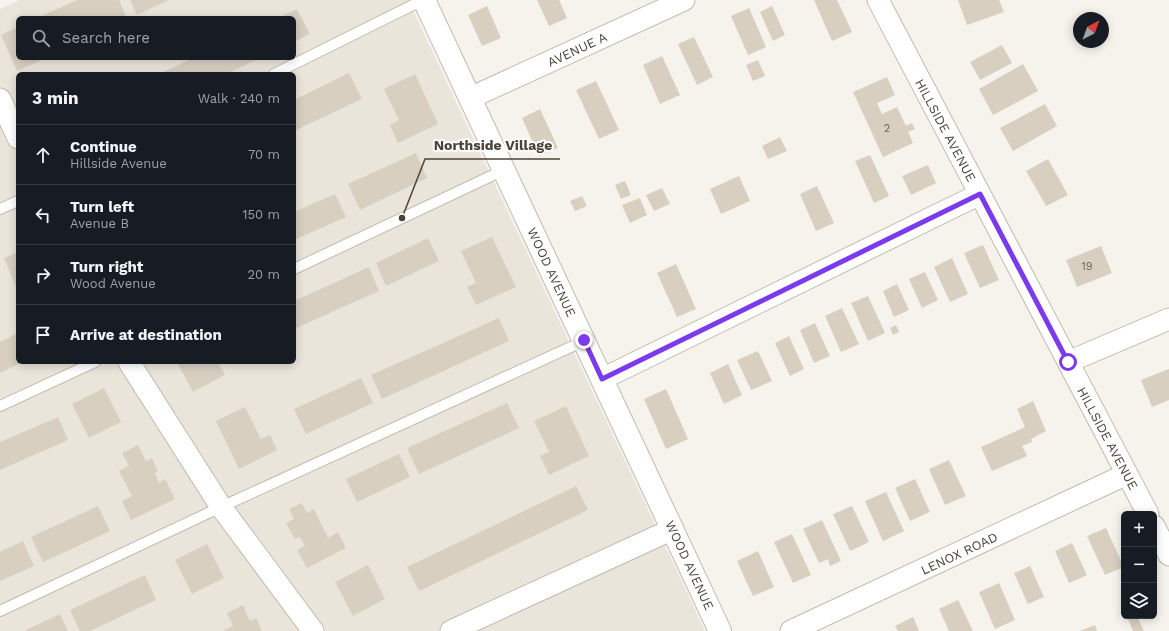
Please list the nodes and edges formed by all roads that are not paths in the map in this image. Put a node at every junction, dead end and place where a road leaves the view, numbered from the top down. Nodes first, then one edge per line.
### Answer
1 (424, 0) edge
2 (684, 0) edge
3 (878, 0) edge
4 (278, 72) edge
5 (470, 98) junction
6 (0, 100) edge
7 (16, 134) edge
8 (504, 170) junction
9 (980, 194) junction
10 (16, 202) edge
11 (0, 209) edge
12 (296, 268) edge
13 (1169, 319) edge
14 (584, 340) junction
15 (1068, 362) junction
16 (91, 364) edge
17 (130, 364) edge
18 (602, 379) junction
19 (0, 406) edge
20 (1127, 474) junction
21 (221, 507) junction
22 (1146, 511) edge
23 (673, 529) junction
24 (1157, 532) edge
25 (1169, 555) edge
26 (0, 611) edge
27 (313, 631) edge
28 (451, 631) edge
29 (720, 631) edge
30 (791, 631) edge

1 - 4 lane
1 - 5 street, WOOD AVENUE
2 - 5 street, AVENUE A
3 - 9 street, HILLSIDE AVENUE
5 - 8 street, WOOD AVENUE
6 - 7 street
8 - 12 lane
8 - 14 street, WOOD AVENUE
9 - 15 street, HILLSIDE AVENUE
9 - 18 street
10 - 11 lane
13 - 15 street
14 - 18 street, WOOD AVENUE
14 - 21 lane
15 - 20 street, HILLSIDE AVENUE
16 - 19 lane
17 - 21 street
18 - 23 street, WOOD AVENUE
20 - 22 street, HILLSIDE AVENUE
20 - 30 street, LENOX ROAD
21 - 26 lane
21 - 27 street
23 - 28 street
23 - 29 street, WOOD AVENUE
24 - 25 street

